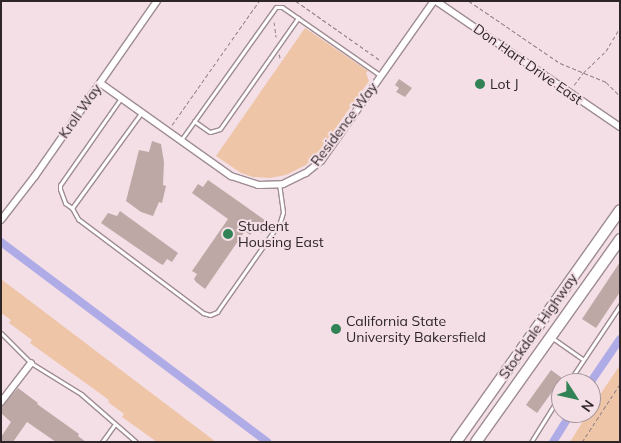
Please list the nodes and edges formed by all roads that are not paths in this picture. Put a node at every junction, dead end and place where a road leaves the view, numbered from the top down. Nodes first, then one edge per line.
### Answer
1 (158, 1) edge
2 (435, 1) edge
3 (298, 18) junction
4 (381, 76) junction
5 (100, 83) junction
6 (121, 97) junction
7 (142, 112) junction
8 (194, 121) junction
9 (620, 127) edge
10 (180, 140) junction
11 (279, 185) junction
12 (72, 208) junction
13 (620, 210) edge
14 (1, 220) edge
15 (620, 239) edge
16 (620, 305) edge
17 (1, 333) edge
18 (551, 336) junction
19 (583, 359) junction
20 (31, 363) junction
21 (574, 373) edge
22 (1, 402) edge
23 (551, 409) edge
24 (115, 424) junction
25 (459, 439) edge
26 (102, 442) edge
27 (136, 442) edge
28 (476, 442) edge
29 (530, 442) edge

1 - 5 street, Kroll Way
2 - 4 street, Residence Way
2 - 9 street, Don Hart Drive East
3 - 4 lane
3 - 8 lane
3 - 8 lane
4 - 11 street, Residence Way
5 - 6 street, Residence Way
5 - 14 street, Kroll Way
6 - 7 street, Residence Way
6 - 12 lane
7 - 10 street, Residence Way
7 - 12 lane
8 - 10 lane
10 - 11 street, Residence Way
11 - 12 lane
13 - 25 main road, Stockdale Highway
15 - 18 main road, Stockdale Highway
16 - 19 lane
17 - 20 lane
18 - 19 lane
18 - 28 main road, Stockdale Highway
19 - 21 lane
20 - 22 street
20 - 24 lane
23 - 29 lane
24 - 26 lane
24 - 27 lane

